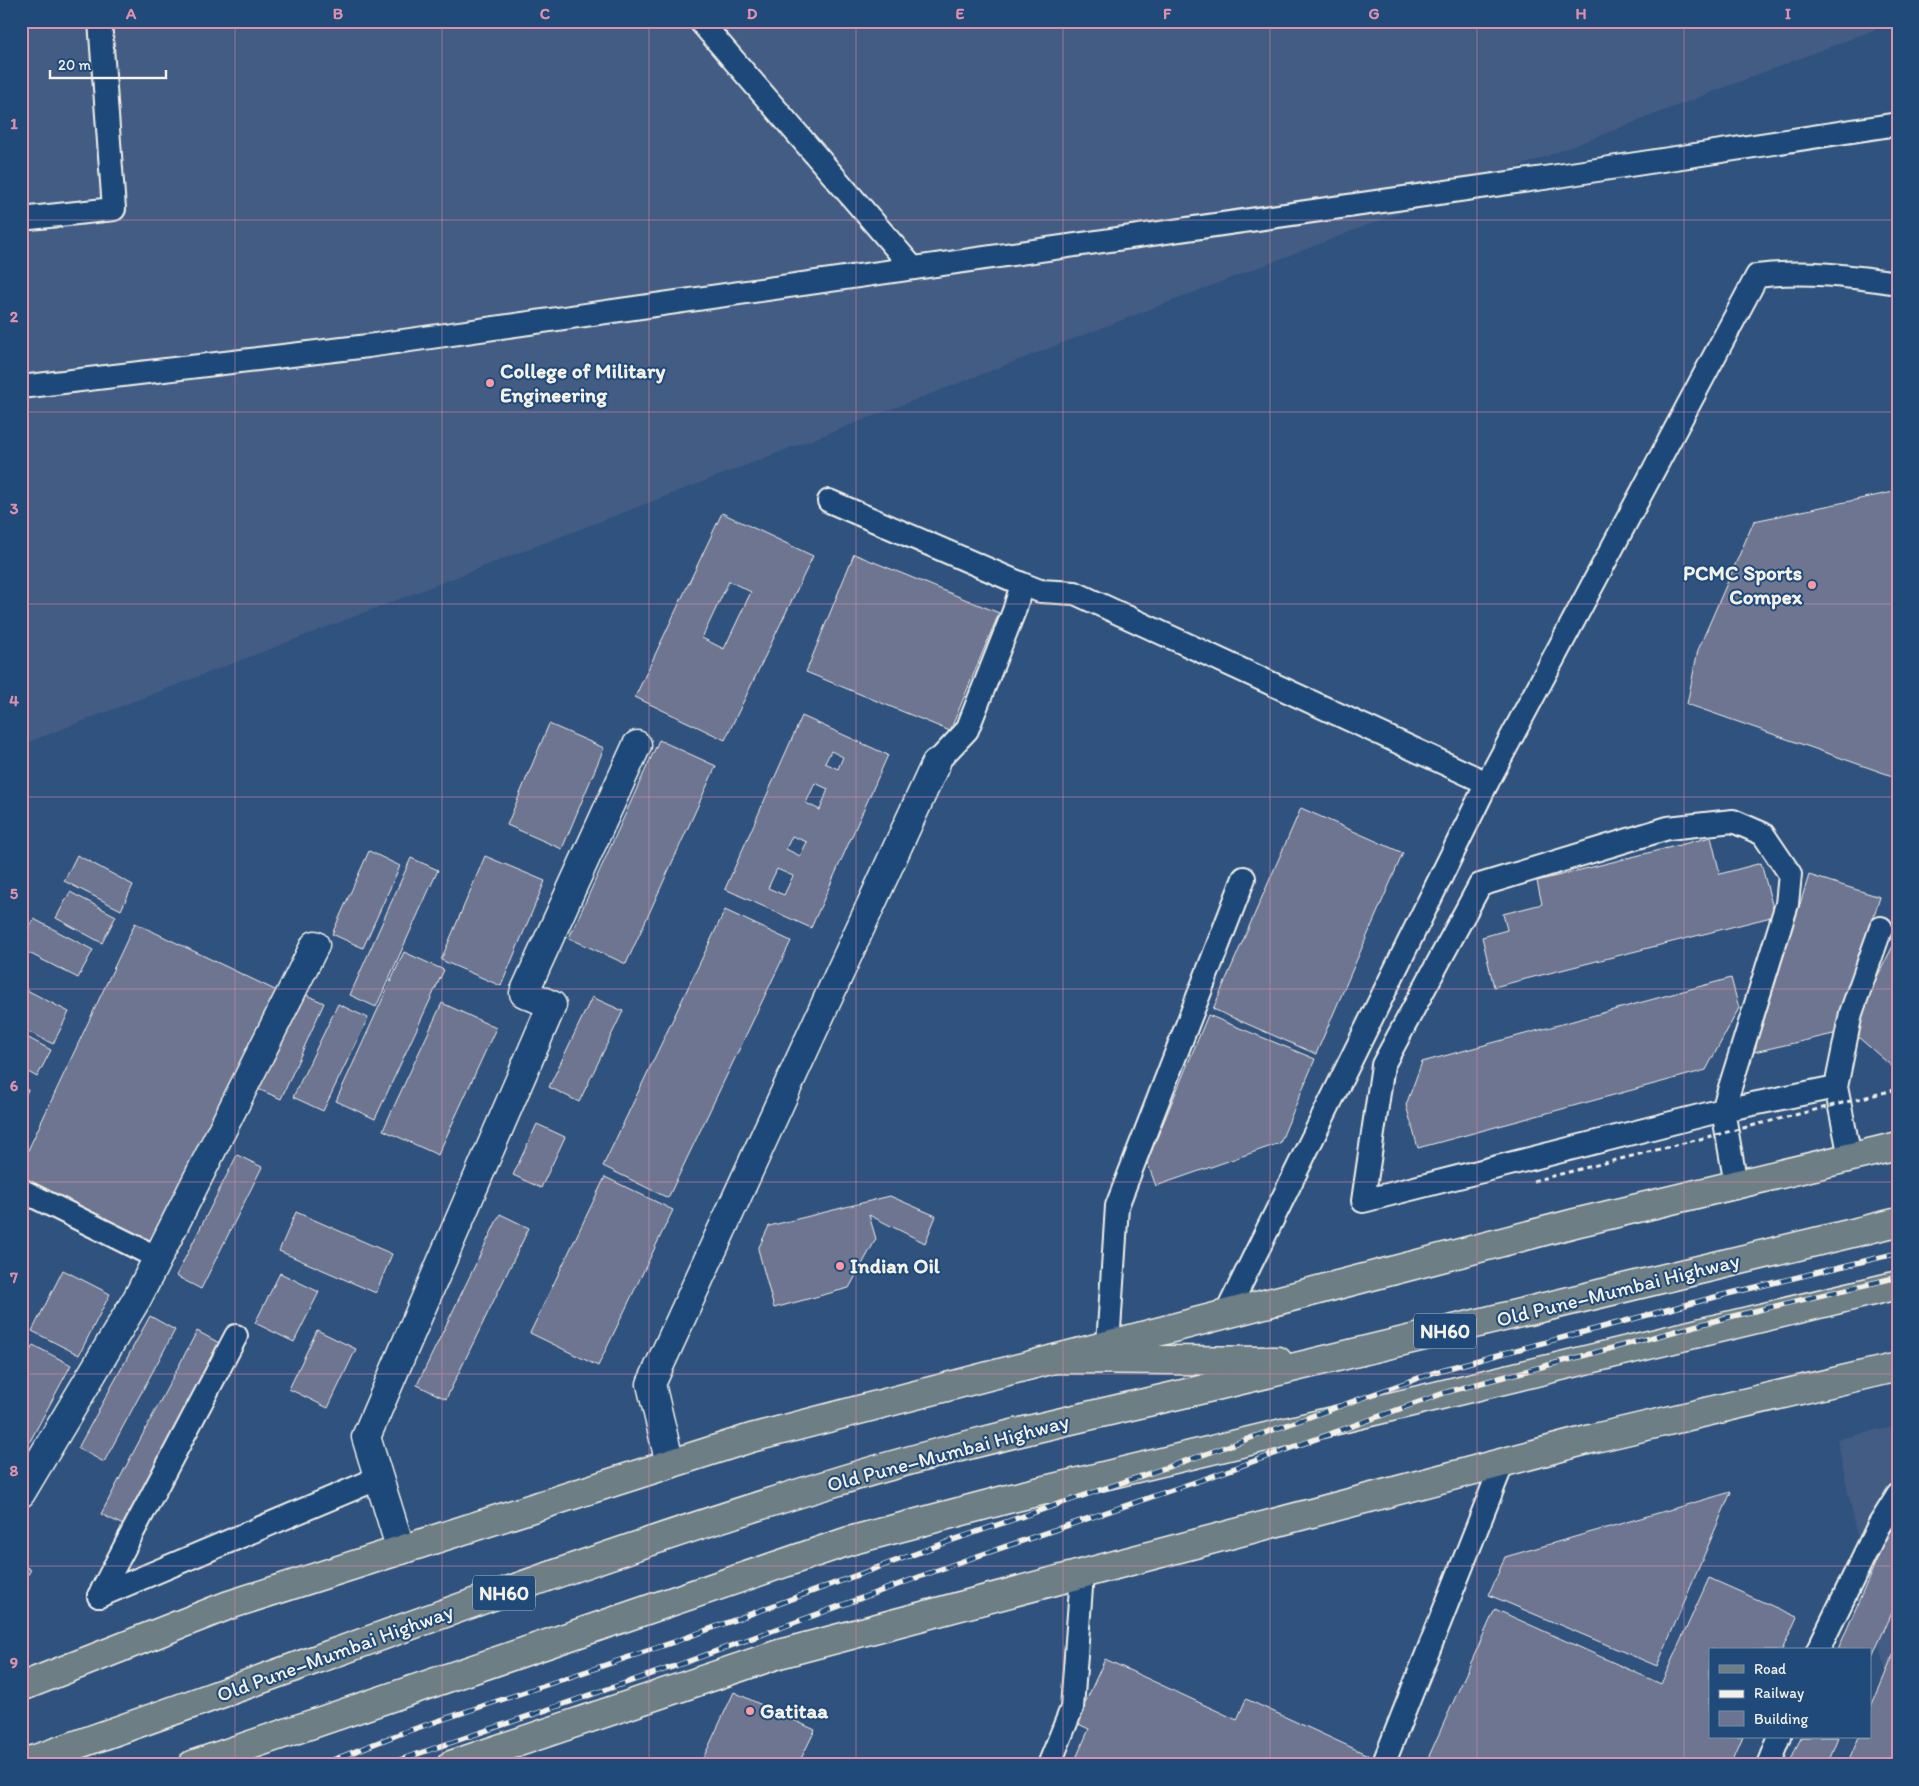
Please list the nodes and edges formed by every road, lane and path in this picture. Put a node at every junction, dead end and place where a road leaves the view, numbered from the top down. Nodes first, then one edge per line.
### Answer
1 (100, 21) edge
2 (700, 21) edge
3 (1898, 124) edge
4 (21, 219) edge
5 (913, 268) junction
6 (1898, 284) edge
7 (21, 387) edge
8 (829, 501) dead end
9 (1022, 584) junction
10 (637, 745) dead end
11 (936, 763) joint
12 (1487, 783) junction
13 (1244, 878) dead end
14 (1881, 928) dead end
15 (316, 945) dead end
16 (1836, 1087) junction
17 (1898, 1089) edge
18 (1723, 1110) junction
19 (1898, 1146) edge
20 (1850, 1157) junction
21 (1533, 1181) dead end
22 (1736, 1185) junction
23 (21, 1190) edge
24 (1898, 1222) edge
25 (158, 1258) junction
26 (1898, 1285) edge
27 (1226, 1314) junction
28 (236, 1336) dead end
29 (1108, 1345) junction
30 (1055, 1359) junction
31 (1322, 1361) junction
32 (1898, 1367) edge
33 (1503, 1462) junction
34 (670, 1464) junction
35 (379, 1478) junction
36 (21, 1493) edge
37 (1898, 1495) edge
38 (401, 1550) junction
39 (1082, 1574) junction
40 (1819, 1648) edge
41 (21, 1688) edge
42 (1780, 1738) edge
43 (21, 1764) edge
44 (454, 1764) edge
45 (192, 1765) edge
46 (1049, 1765) edge
47 (1383, 1765) edge
48 (1768, 1765) edge

1 - 4 lane
2 - 5 lane
3 - 5 lane
5 - 7 lane
6 - 12 lane
8 - 9 lane
9 - 11 lane
9 - 12 lane
10 - 35 street
11 - 34 street
12 - 27 lane
13 - 29 lane
14 - 16 lane
15 - 25 street
16 - 18 lane
16 - 20 lane
17 - 21 path, bridge
18 - 18 lane
18 - 22 lane
19 - 20 main road
20 - 22 main road
22 - 27 main road
23 - 25 lane
24 - 31 main road, Old Pune–Mumbai Highway / NH60
25 - 36 street
26 - 45 main road
27 - 29 main road
28 - 35 lane
29 - 30 main road
30 - 31 main road
30 - 34 main road
31 - 43 main road, Old Pune–Mumbai Highway / NH60
32 - 33 main road
33 - 39 main road
33 - 47 lane
34 - 38 main road
35 - 38 street
37 - 40 lane
38 - 41 main road
39 - 44 main road
39 - 46 lane
42 - 48 lane

